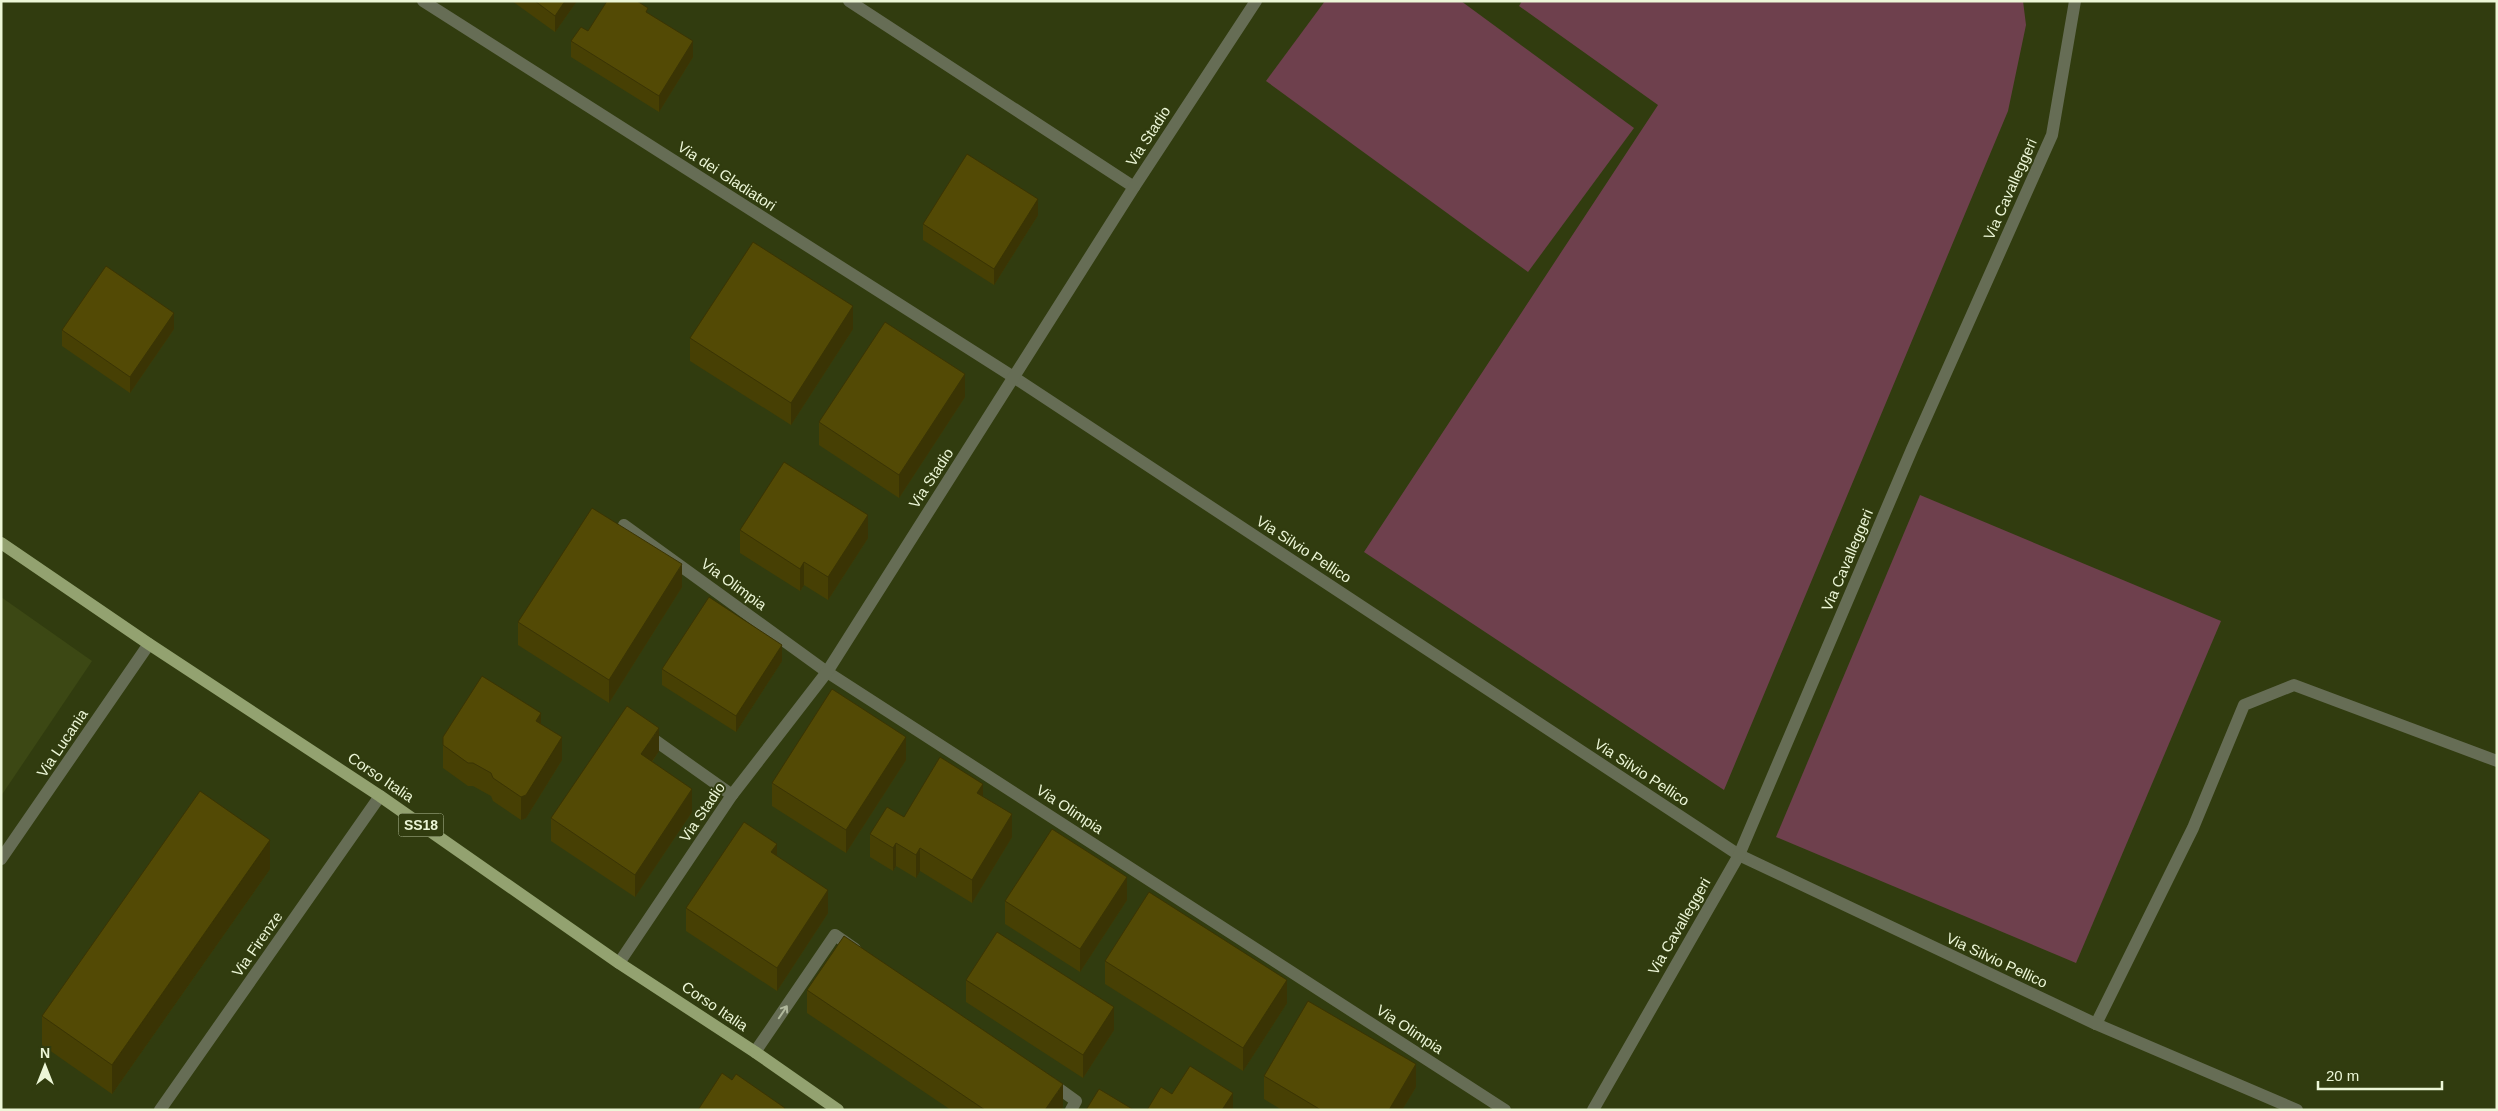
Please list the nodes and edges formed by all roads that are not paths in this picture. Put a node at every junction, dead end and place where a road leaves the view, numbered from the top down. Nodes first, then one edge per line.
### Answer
1 (423, 1) edge
2 (849, 1) edge
3 (2075, 1) edge
4 (1254, 2) edge
5 (1134, 187) junction
6 (1014, 378) junction
7 (624, 525) edge
8 (1, 543) edge
9 (149, 644) junction
10 (827, 672) junction
11 (646, 734) edge
12 (2497, 761) edge
13 (732, 795) junction
14 (380, 796) junction
15 (1739, 855) junction
16 (1, 859) edge
17 (867, 957) edge
18 (619, 963) junction
19 (2096, 1024) junction
20 (755, 1052) junction
21 (1044, 1078) edge
22 (160, 1110) edge
23 (838, 1110) edge
24 (1071, 1110) edge
25 (1505, 1110) edge
26 (1593, 1110) edge
27 (2297, 1110) edge

1 - 6 street, Via dei Gladiatori
2 - 5 street
3 - 15 street, Via Cavalleggeri
4 - 5 street, Via Stadio
5 - 6 street, Via Stadio
6 - 10 street, Via Stadio
6 - 15 street, Via Silvio Pellico
7 - 10 street, Via Olimpia
8 - 9 main road, Corso Italia / SS18
9 - 14 main road, Corso Italia / SS18
9 - 16 street, Via Lucania
10 - 13 street, Via Stadio
10 - 25 street, Via Olimpia
11 - 13 street
12 - 19 street
13 - 18 street, Via Stadio
14 - 18 main road, Corso Italia / SS18
14 - 22 street, Via Firenze
15 - 19 street, Via Silvio Pellico
15 - 26 street, Via Cavalleggeri
20 -> 17 street
18 - 20 main road, Corso Italia / SS18
19 - 27 street, Via Silvio Pellico
20 - 23 main road, Corso Italia / SS18
21 - 24 street

